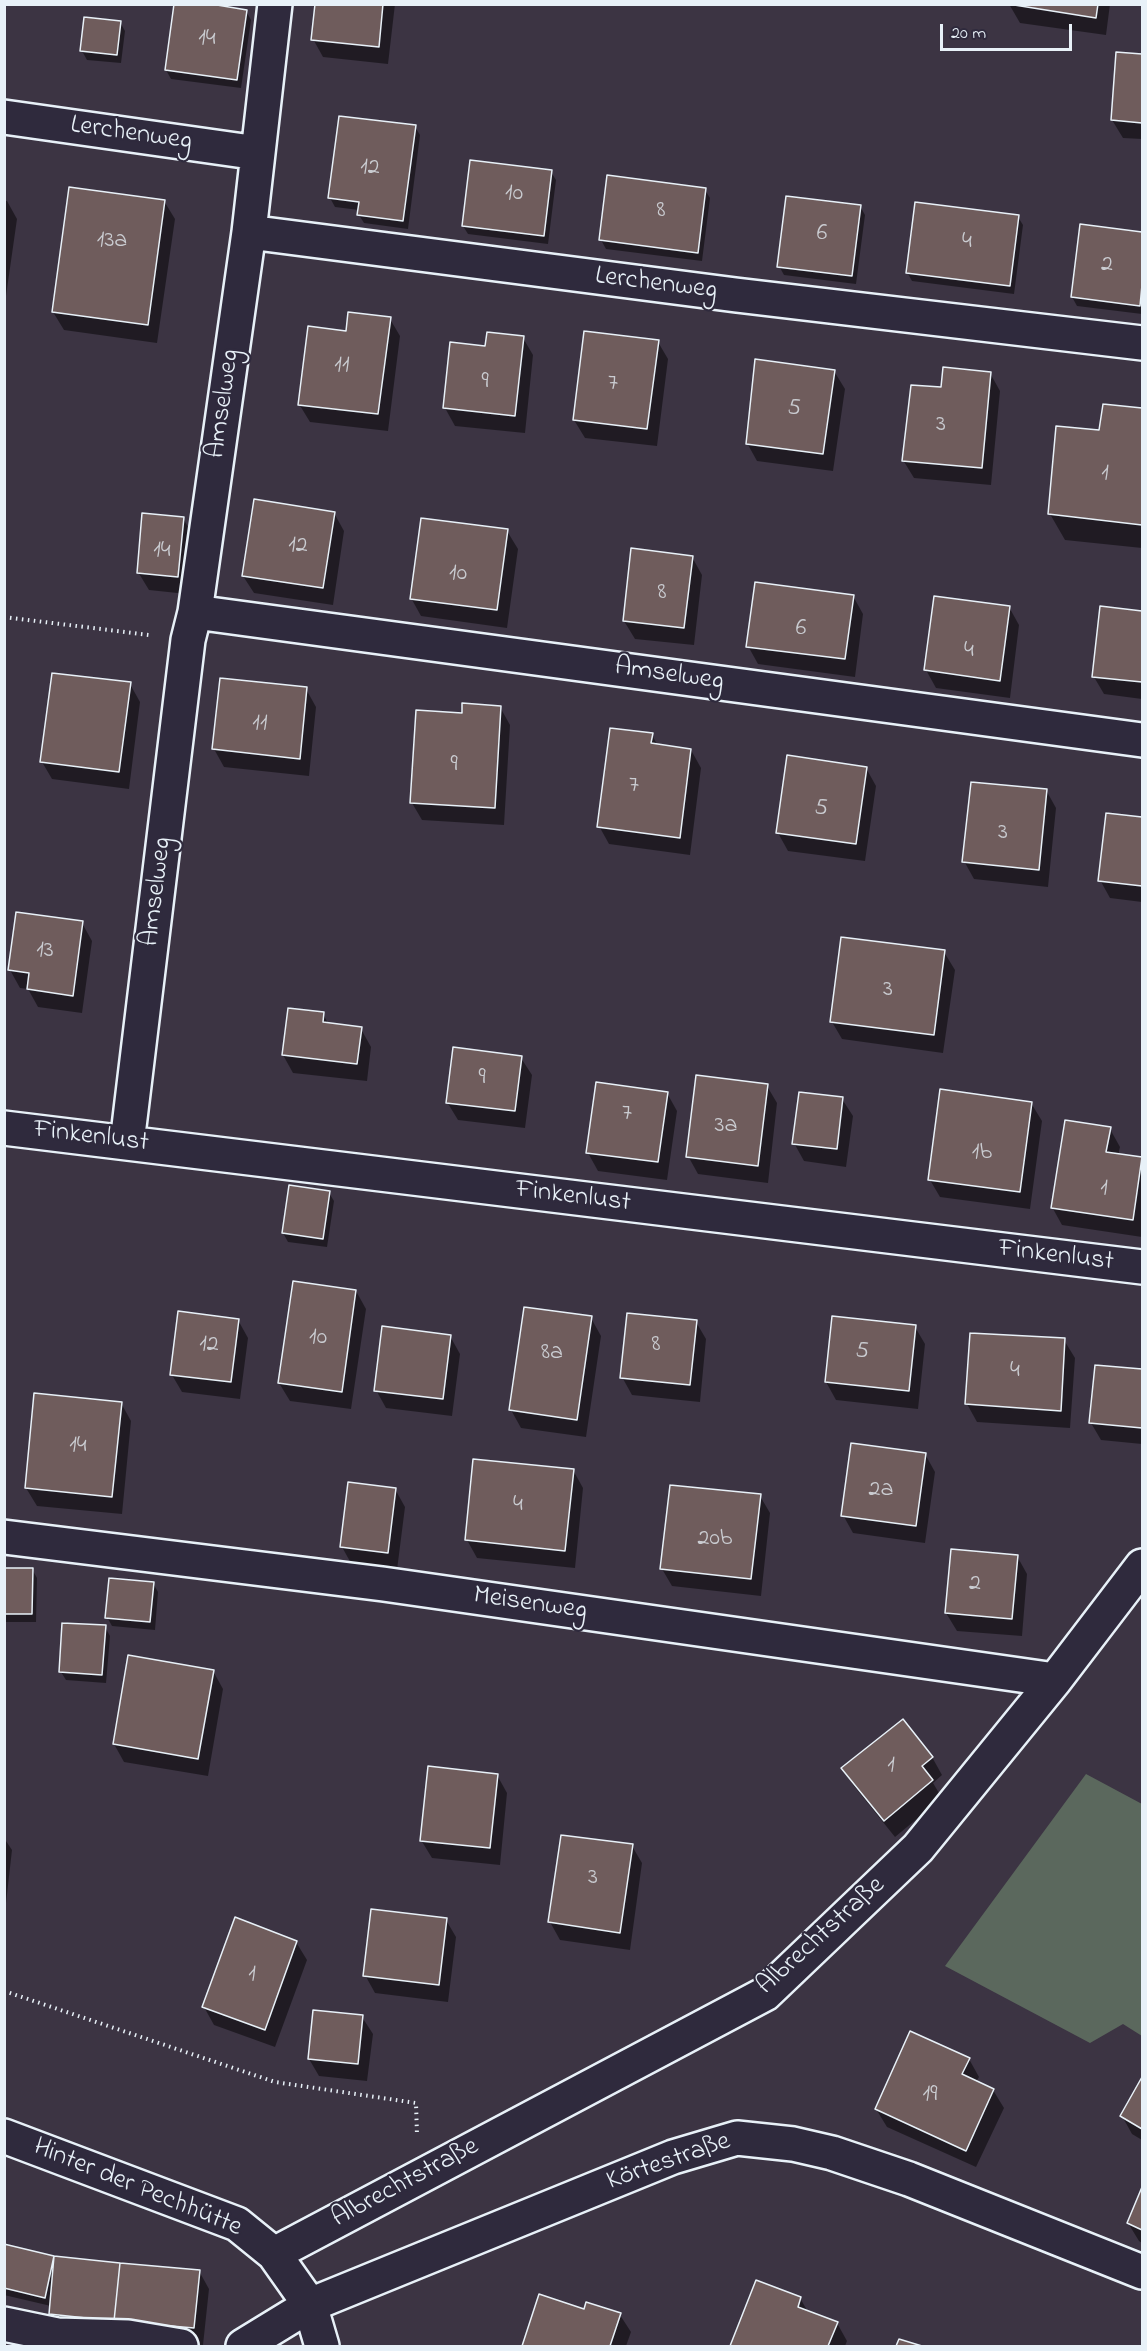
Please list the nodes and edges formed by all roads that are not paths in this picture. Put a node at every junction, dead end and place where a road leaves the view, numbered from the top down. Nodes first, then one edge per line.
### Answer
1 (275, 4) edge
2 (4, 117) edge
3 (258, 153) junction
4 (249, 232) junction
5 (1143, 344) edge
6 (192, 626) junction
7 (1143, 740) edge
8 (4, 1128) edge
9 (127, 1143) junction
10 (1143, 1267) edge
11 (4, 1537) edge
12 (1143, 1566) edge
13 (1055, 1680) junction
14 (4, 2136) edge
15 (274, 2254) junction
16 (1143, 2272) edge
17 (310, 2305) junction
18 (4, 2324) edge
19 (181, 2346) edge
20 (243, 2346) edge
21 (322, 2346) edge

1 - 3 street
2 - 3 street, Lerchenweg
3 - 4 street
4 - 5 street, Lerchenweg
4 - 6 street, Amselweg
6 - 7 street, Amselweg
6 - 9 street, Amselweg
8 - 9 street, Finkenlust
9 - 10 street, Finkenlust
11 - 13 street, Meisenweg
12 - 13 street, Albrechtstraße
13 - 15 street, Albrechtstraße
14 - 15 street, Hinter der Pechhütte
15 - 17 street, Hinter der Pechhütte
16 - 17 street, Körtestraße
17 - 20 street, Körtestraße
17 - 21 street, Hinter der Pechhütte
18 - 19 street

